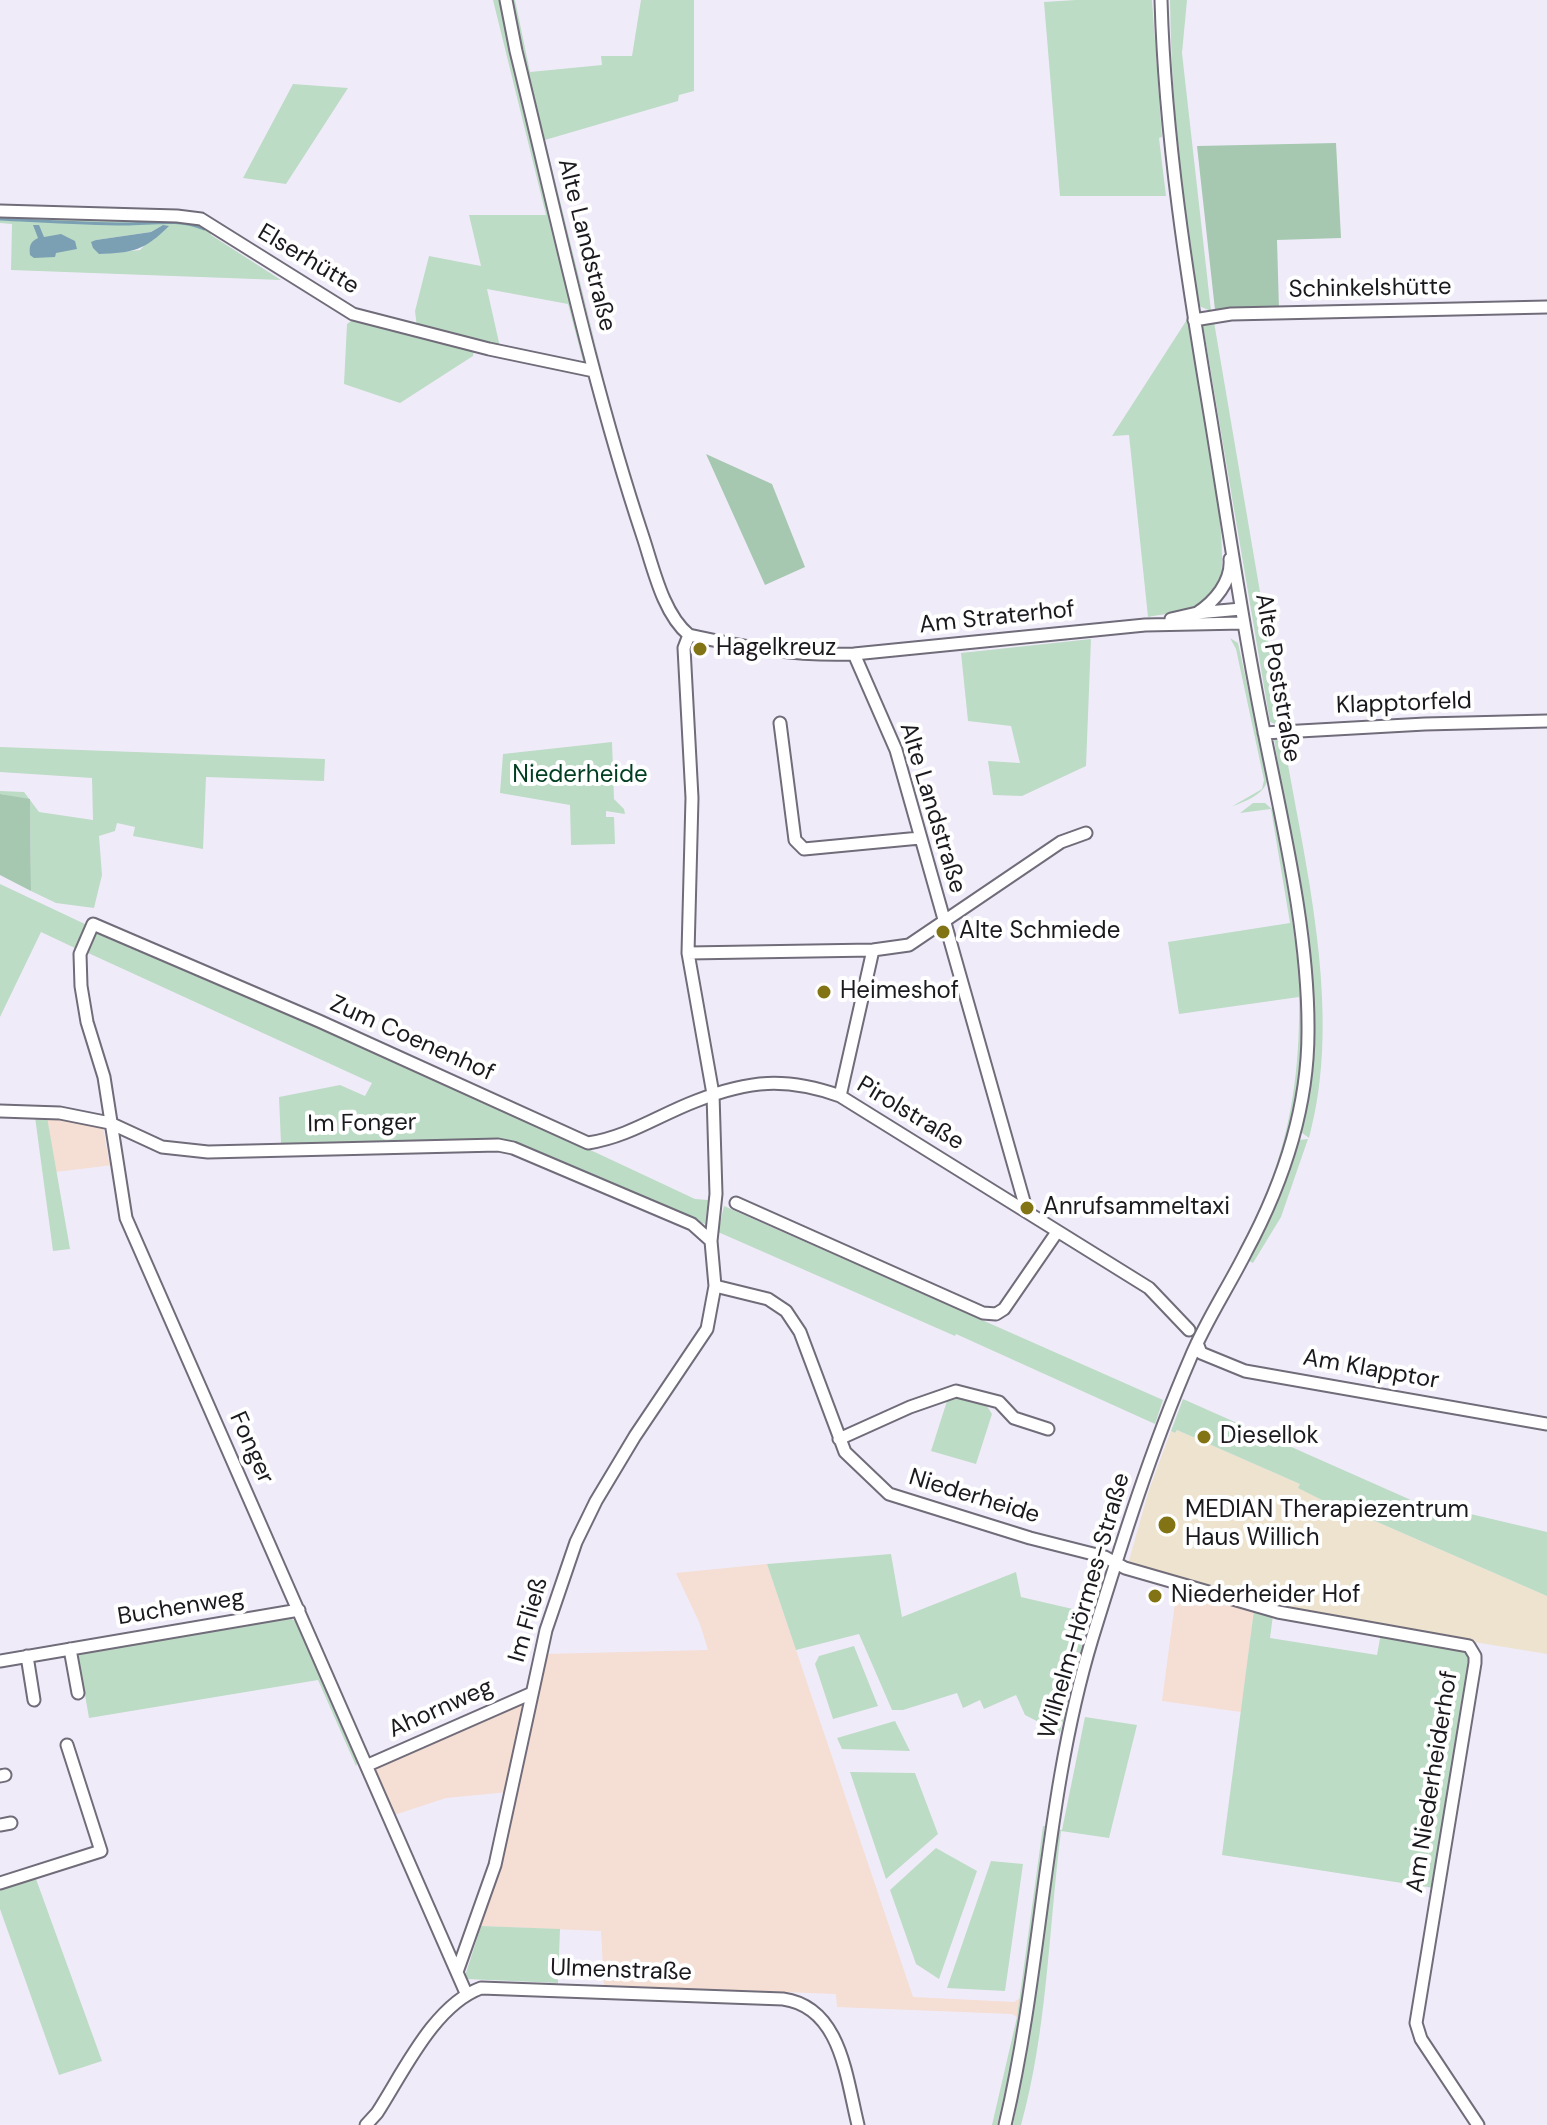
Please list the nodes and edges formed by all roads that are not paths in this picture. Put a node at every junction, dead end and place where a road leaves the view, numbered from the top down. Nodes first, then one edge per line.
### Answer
1 (506, 0) edge
2 (1161, 0) edge
3 (0, 211) edge
4 (1547, 307) edge
5 (1194, 320) junction
6 (594, 371) junction
7 (1228, 527) junction
8 (1241, 609) junction
9 (1197, 613) junction
10 (1243, 623) junction
11 (1145, 625) junction
12 (689, 635) junction
13 (854, 654) junction
14 (1547, 721) edge
15 (780, 723) dead end
16 (1264, 733) junction
17 (1086, 833) dead end
18 (920, 838) junction
19 (944, 923) junction
20 (93, 924) joint
21 (873, 950) junction
22 (688, 953) junction
23 (713, 1094) junction
24 (840, 1096) junction
25 (0, 1111) edge
26 (110, 1123) junction
27 (736, 1203) dead end
28 (1027, 1212) junction
29 (1057, 1232) junction
30 (711, 1241) junction
31 (715, 1286) junction
32 (1189, 1330) dead end
33 (1197, 1343) junction
34 (1547, 1424) edge
35 (1048, 1429) dead end
36 (839, 1439) junction
37 (1117, 1563) junction
38 (299, 1610) junction
39 (70, 1649) junction
40 (27, 1656) junction
41 (0, 1661) edge
42 (78, 1693) dead end
43 (532, 1693) junction
44 (34, 1700) dead end
45 (67, 1745) dead end
46 (368, 1765) junction
47 (0, 1883) edge
48 (457, 1972) junction
49 (466, 1993) junction
50 (366, 2125) edge
51 (858, 2125) edge
52 (1005, 2125) edge
53 (1478, 2125) edge

1 - 6 street, Alte Landstraße
2 - 5 street, Alte Poststraße
3 - 6 street, Elserhütte
4 - 5 street, Schinkelshütte
5 - 7 street, Alte Poststraße
6 - 12 street, Alte Landstraße
7 - 8 street, Alte Poststraße
7 - 9 street
8 - 9 street, Am Straterhof
8 - 10 street, Alte Poststraße
9 - 11 street, Am Straterhof
10 - 11 street, Am Straterhof
10 - 16 street, Alte Poststraße
11 - 13 street, Am Straterhof
12 - 13 street
12 - 22 street
13 - 18 street, Alte Landstraße
14 - 16 street, Klapptorfeld
15 - 18 street
16 - 33 street, Alte Poststraße
17 - 19 street
18 - 19 street, Alte Landstraße
19 - 21 street
19 - 28 street, Alte Landstraße
20 - 23 street, Zum Coenenhof
20 - 26 street, Fonger
21 - 22 street
21 - 24 street
22 - 23 street
23 - 24 street, Pirolstraße
23 - 30 street
24 - 28 street, Pirolstraße
25 - 26 street, Im Fonger
26 - 30 street, Im Fonger
26 - 38 street, Fonger
27 - 29 street
28 - 29 street
29 - 32 street
30 - 31 street
31 - 36 street, Niederheide
31 - 43 street, Im Fließ
33 - 34 street, Am Klapptor
33 - 37 street, Wilhelm-Hörmes-Straße
35 - 36 street
36 - 37 street, Niederheide
37 - 52 street, Wilhelm-Hörmes-Straße
37 - 53 street, Am Niederheiderhof
38 - 39 street, Buchenweg
38 - 46 street, Fonger
39 - 40 street, Buchenweg
39 - 42 street
40 - 41 street, Buchenweg
40 - 44 street
43 - 46 street, Ahornweg
43 - 48 street, Im Fließ
45 - 47 street
46 - 48 street, Fonger
48 - 49 street
49 - 50 street
49 - 51 street, Ulmenstraße

